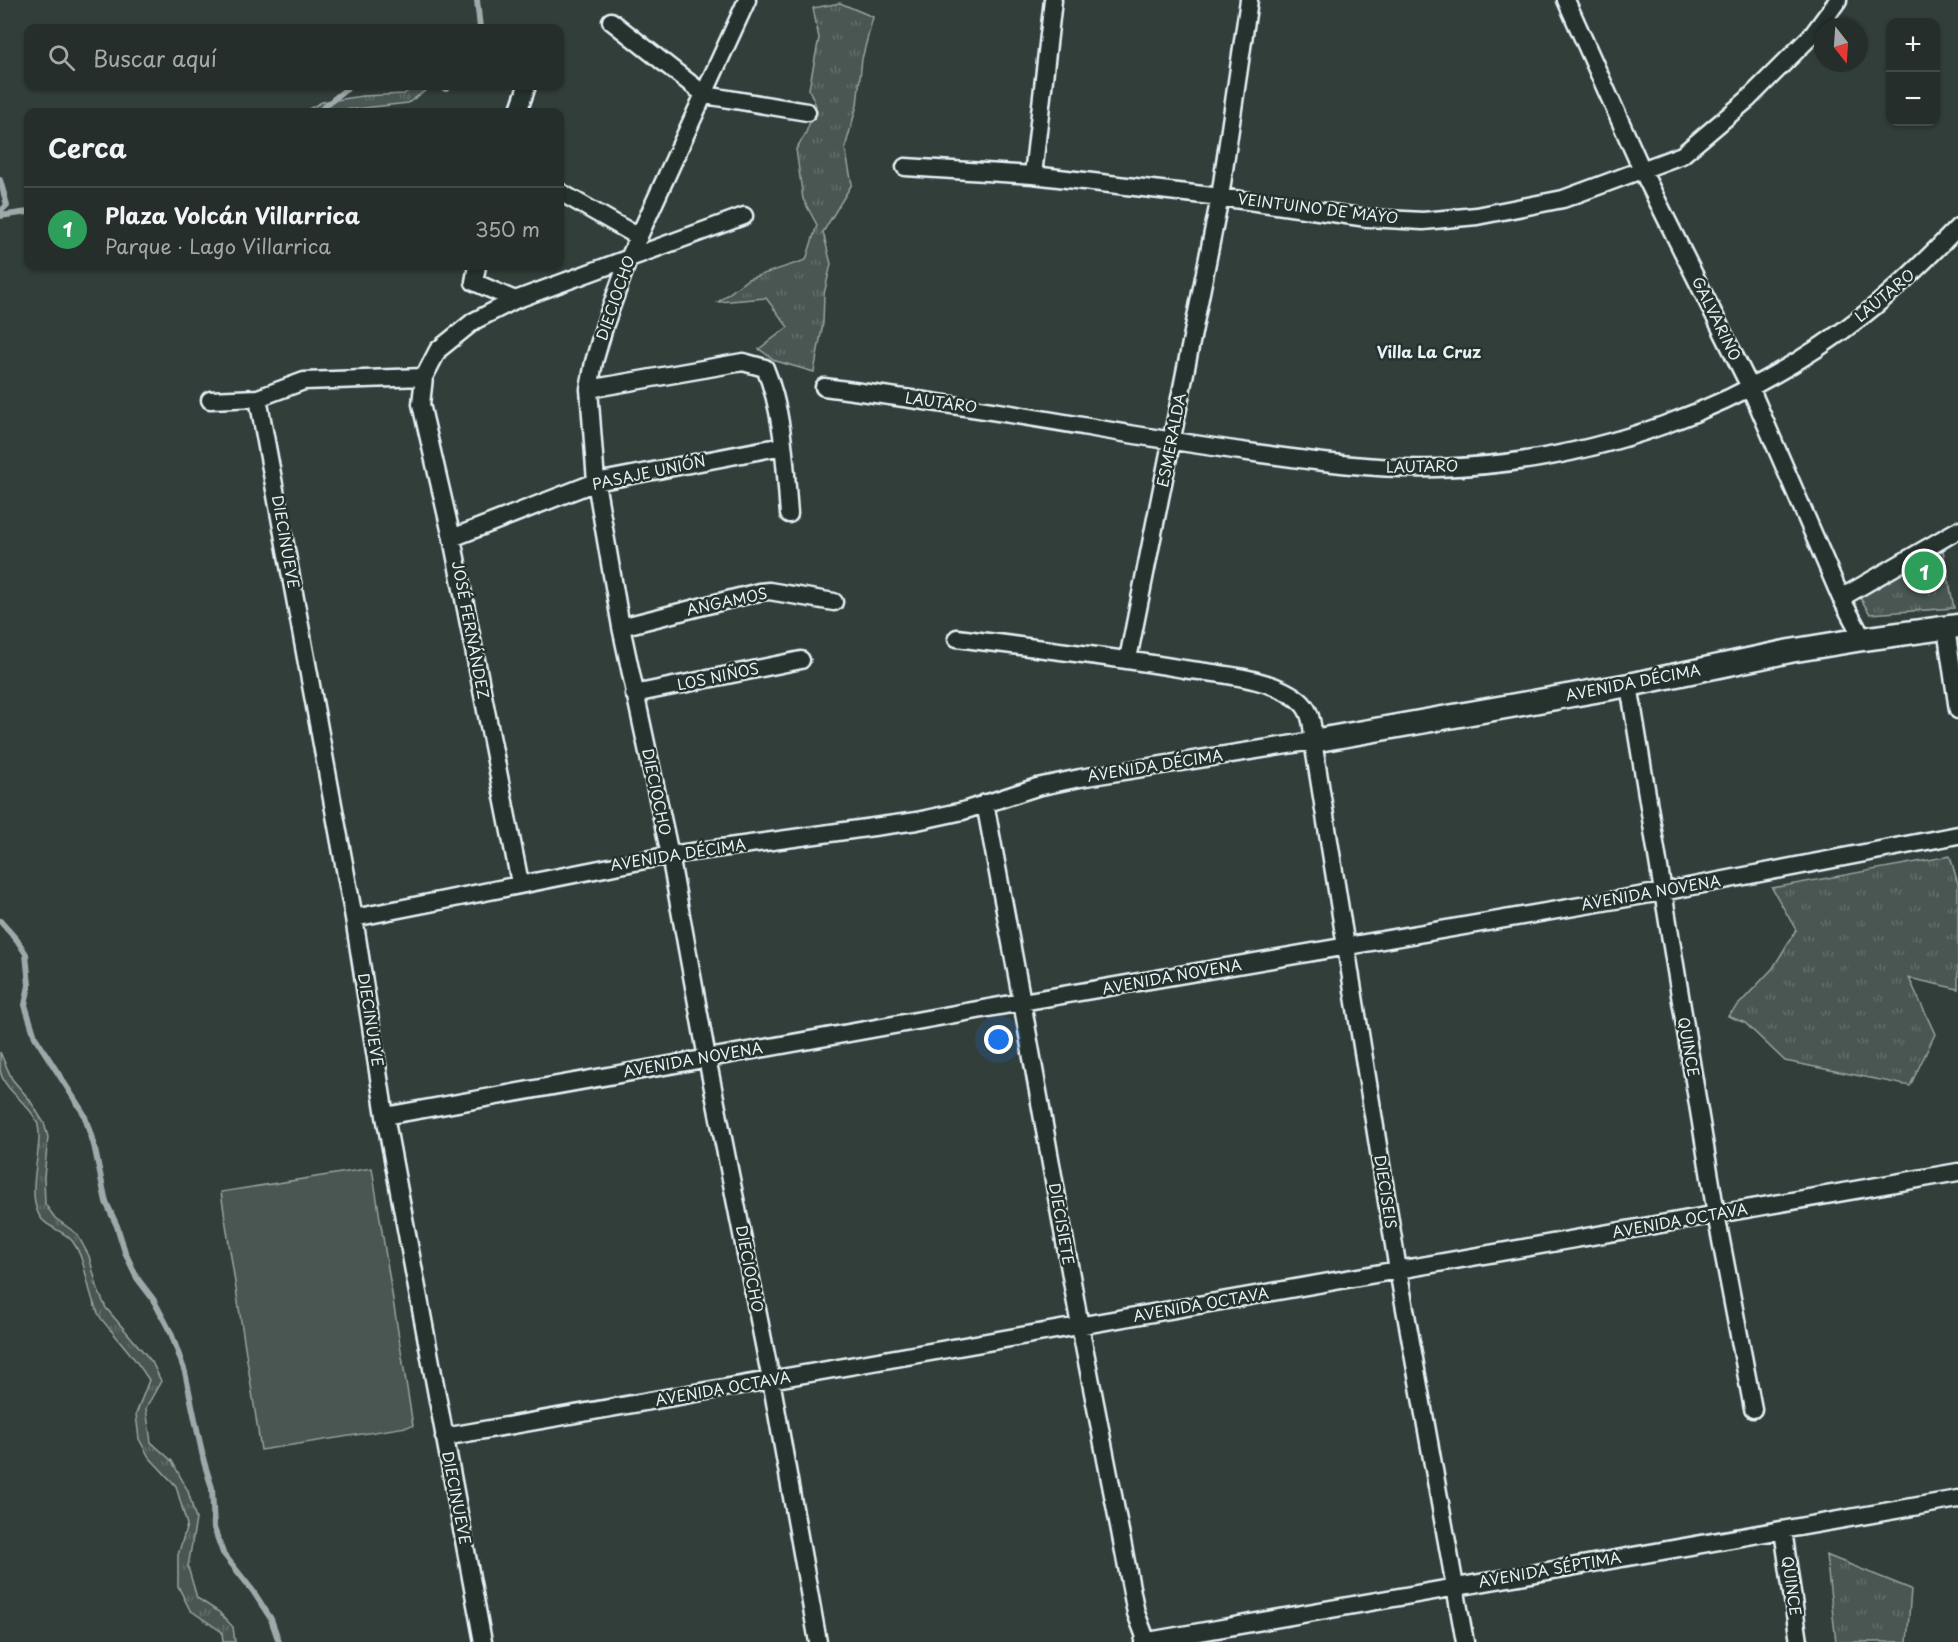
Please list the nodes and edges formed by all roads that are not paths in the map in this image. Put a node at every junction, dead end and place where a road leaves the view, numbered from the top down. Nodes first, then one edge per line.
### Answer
1 (747, 0) edge
2 (1053, 0) edge
3 (1249, 0) edge
4 (1566, 0) edge
5 (1838, 0) edge
6 (611, 21) dead end
7 (526, 90) edge
8 (705, 95) junction
9 (519, 108) edge
10 (807, 112) dead end
11 (904, 167) dead end
12 (1642, 170) junction
13 (1033, 175) junction
14 (564, 194) edge
15 (1220, 197) junction
16 (744, 216) dead end
17 (1958, 227) edge
18 (639, 237) junction
19 (629, 258) junction
20 (476, 270) edge
21 (516, 300) junction
22 (424, 377) junction
23 (824, 387) dead end
24 (1750, 387) junction
25 (589, 389) junction
26 (258, 398) junction
27 (210, 400) dead end
28 (1172, 442) junction
29 (783, 446) junction
30 (596, 482) junction
31 (789, 514) dead end
32 (1958, 530) edge
33 (452, 538) junction
34 (1841, 598) junction
35 (834, 602) dead end
36 (621, 627) junction
37 (1952, 627) edge
38 (957, 638) dead end
39 (1863, 639) junction
40 (1128, 659) junction
41 (801, 660) dead end
42 (1629, 685) junction
43 (634, 694) junction
44 (1958, 710) edge
45 (1313, 741) junction
46 (985, 803) junction
47 (1958, 835) edge
48 (670, 855) junction
49 (520, 883) junction
50 (1662, 892) junction
51 (354, 918) junction
52 (1345, 947) junction
53 (1022, 1002) junction
54 (707, 1058) junction
55 (385, 1116) junction
56 (1958, 1172) edge
57 (1716, 1214) junction
58 (1398, 1270) junction
59 (1080, 1326) junction
60 (771, 1380) junction
61 (1753, 1408) dead end
62 (444, 1437) junction
63 (1958, 1498) edge
64 (1783, 1530) junction
65 (1455, 1587) junction
66 (483, 1642) edge
67 (818, 1642) edge
68 (1146, 1642) edge
69 (1465, 1642) edge
70 (1799, 1642) edge

1 - 8 street, DIECIOCHO
2 - 13 street
3 - 15 street, ESMERALDA
4 - 12 street, GALVARINO
5 - 12 street, VEINTUINO DE MAYO
6 - 8 street
7 - 9 street
8 - 10 street
8 - 18 street, DIECIOCHO
11 - 13 street, VEINTUINO DE MAYO
12 - 15 street, VEINTUINO DE MAYO
12 - 24 street, GALVARINO
13 - 15 street, VEINTUINO DE MAYO
14 - 18 street
15 - 28 street, ESMERALDA
16 - 19 street
17 - 24 street, LAUTARO
18 - 19 street, DIECIOCHO
19 - 21 street
19 - 25 street, DIECIOCHO
20 - 21 street
21 - 22 street
22 - 26 street
22 - 33 street, JOSÉ FERNÁNDEZ
23 - 28 street, LAUTARO
24 - 28 street, LAUTARO
24 - 34 street, GALVARINO
25 - 29 street
25 - 30 street, DIECIOCHO
26 - 27 street
26 - 51 street, DIECINUEVE
28 - 40 street, ESMERALDA
29 - 30 street, PASAJE UNIÓN
29 - 31 street
30 - 33 street, PASAJE UNIÓN
30 - 36 street, DIECIOCHO
32 - 34 street
33 - 49 street, JOSÉ FERNÁNDEZ
34 - 39 street, GALVARINO
35 - 36 street, ANGAMOS
36 - 43 street, DIECIOCHO
37 - 39 street, AVENIDA DÉCIMA
37 - 44 street
38 - 40 street
39 - 42 street, AVENIDA DÉCIMA
40 - 45 street
41 - 43 street, LOS NIÑOS
42 - 45 street, AVENIDA DÉCIMA
42 - 50 street, QUINCE
43 - 48 street, DIECIOCHO
45 - 46 street, AVENIDA DÉCIMA
45 - 52 street, DIECISEIS
46 - 48 street, AVENIDA DÉCIMA
46 - 53 street, DIECISIETE
47 - 50 street, AVENIDA NOVENA
48 - 49 street, AVENIDA DÉCIMA
48 - 54 street, DIECIOCHO
49 - 51 street, AVENIDA DÉCIMA
50 - 52 street, AVENIDA NOVENA
50 - 57 street, QUINCE
51 - 55 street, DIECINUEVE
52 - 53 street, AVENIDA NOVENA
52 - 58 street, DIECISEIS
53 - 54 street, AVENIDA NOVENA
53 - 59 street, DIECISIETE
54 - 55 street, AVENIDA NOVENA
54 - 60 street, DIECIOCHO
55 - 62 street, DIECINUEVE
56 - 57 street, AVENIDA OCTAVA
57 - 58 street, AVENIDA OCTAVA
57 - 61 street, QUINCE
58 - 59 street, AVENIDA OCTAVA
58 - 65 street, DIECISEIS
59 - 60 street, AVENIDA OCTAVA
59 - 68 street, DIECISIETE
60 - 62 street, AVENIDA OCTAVA
60 - 67 street, DIECIOCHO
62 - 66 street, DIECINUEVE
63 - 64 street, AVENIDA SÉPTIMA
64 - 65 street, AVENIDA SÉPTIMA
64 - 70 street, QUINCE
65 - 68 street, AVENIDA SÉPTIMA
65 - 69 street, DIECISEIS

